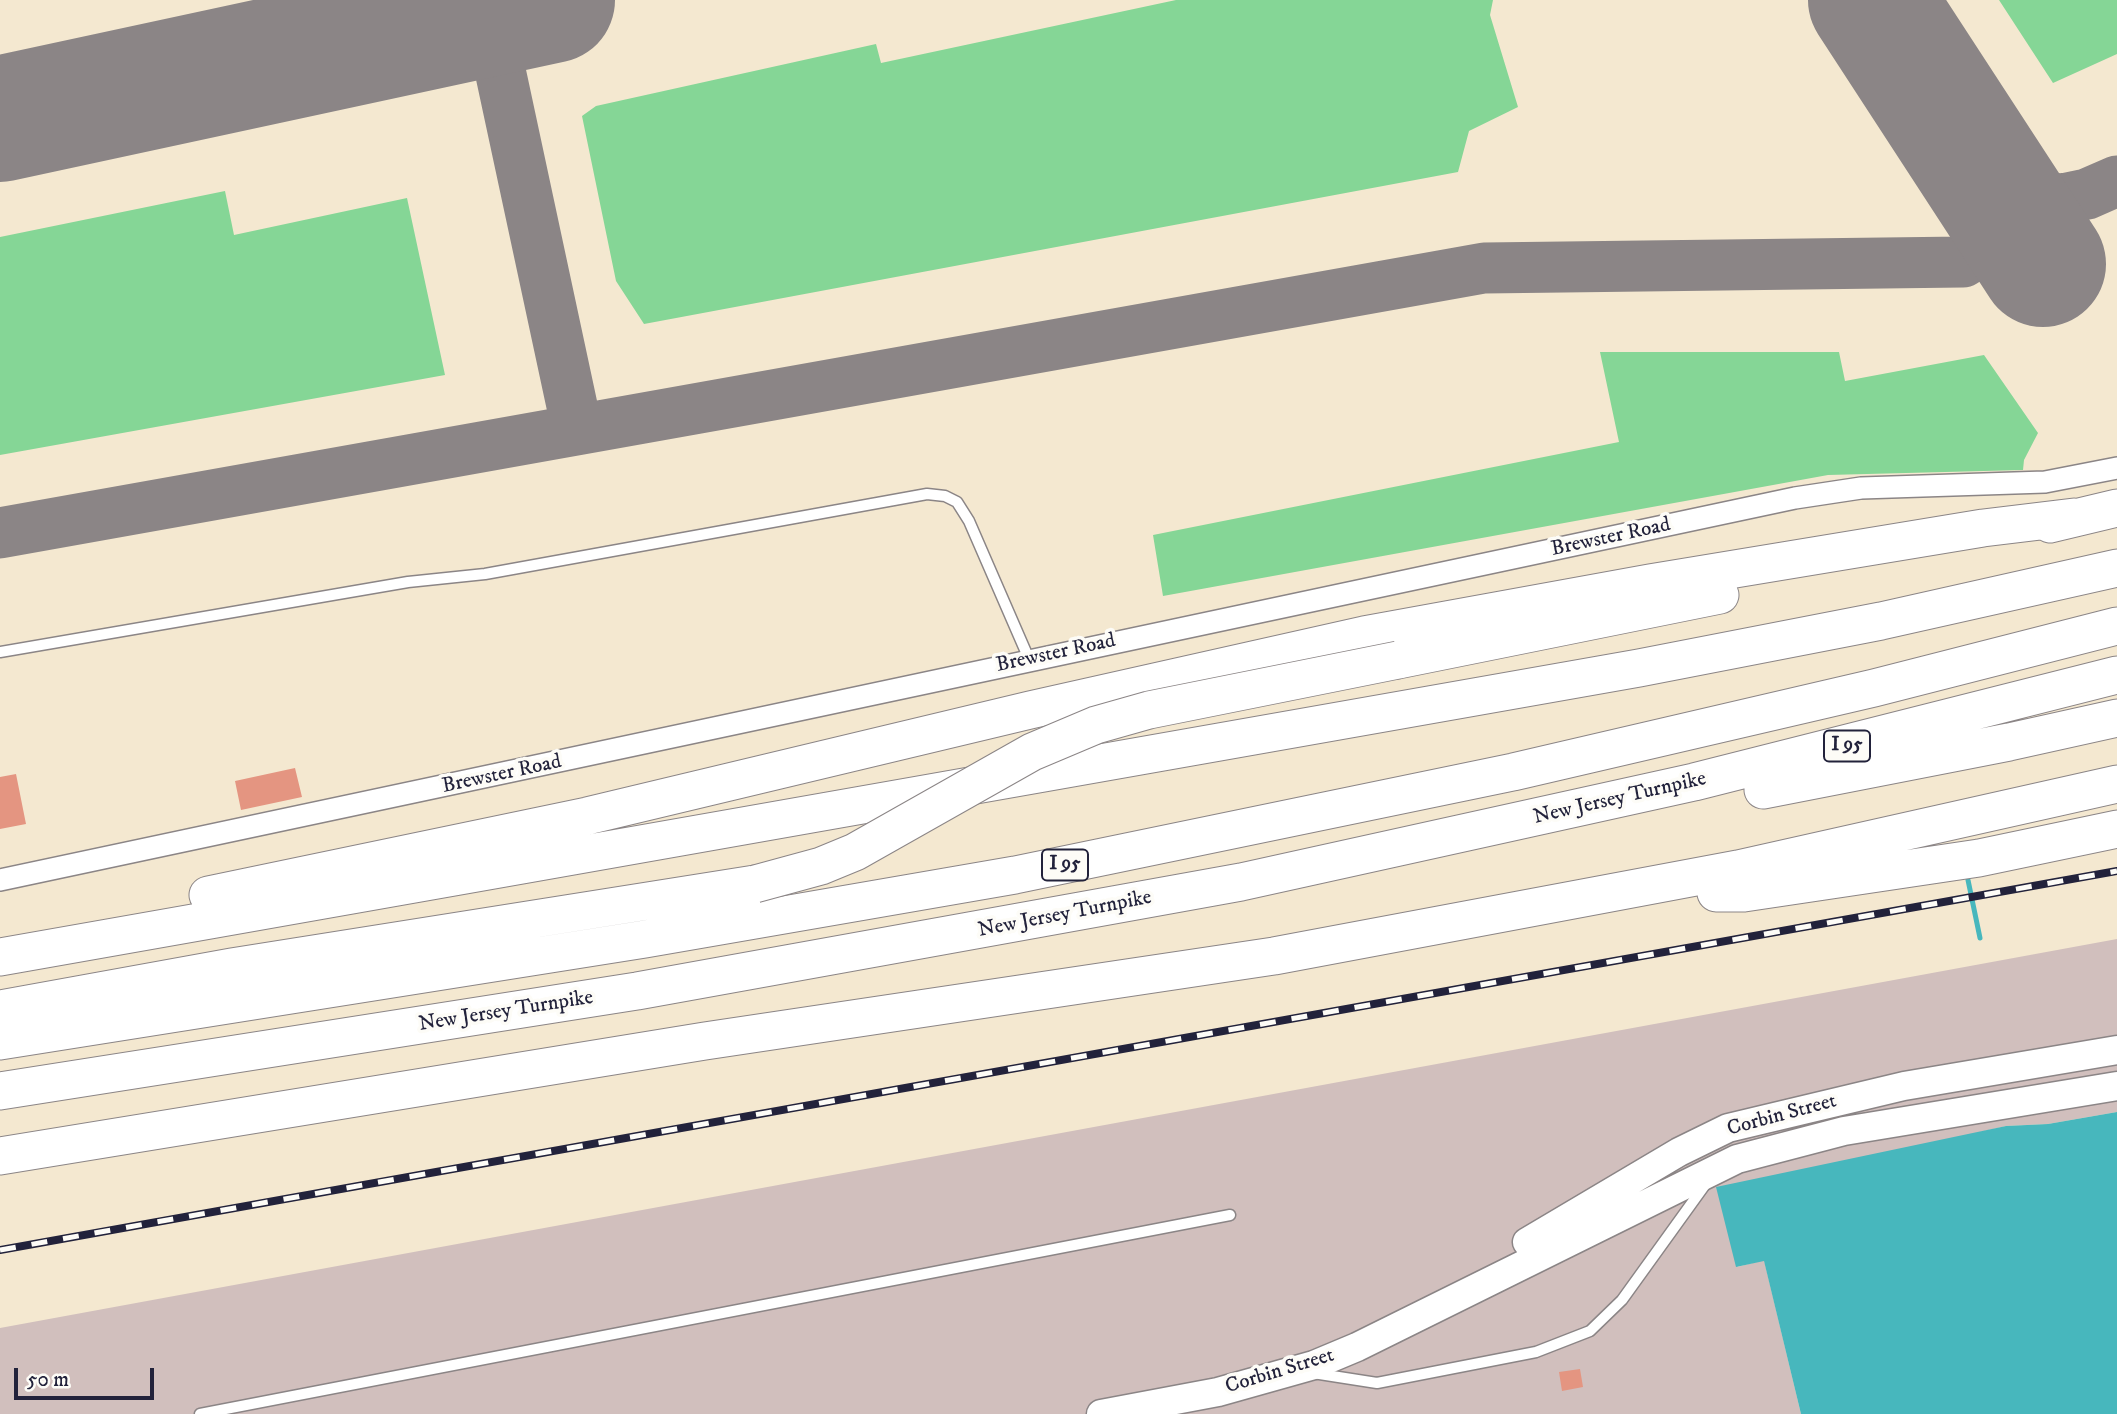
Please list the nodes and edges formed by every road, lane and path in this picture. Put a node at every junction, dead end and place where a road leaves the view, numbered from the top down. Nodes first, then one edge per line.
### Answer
1 (2117, 468) edge
2 (2117, 508) edge
3 (2074, 517) junction
4 (2117, 568) edge
5 (2117, 626) edge
6 (0, 652) edge
7 (1029, 660) junction
8 (2117, 675) edge
9 (2117, 718) edge
10 (2117, 784) edge
11 (1575, 810) junction
12 (2117, 829) edge
13 (0, 880) edge
14 (1624, 892) junction
15 (10, 955) edge
16 (0, 1009) edge
17 (0, 1041) edge
18 (2117, 1050) edge
19 (2117, 1086) edge
20 (0, 1091) edge
21 (0, 1156) edge
22 (1716, 1169) junction
23 (1230, 1215) dead end
24 (1449, 1301) junction
25 (1297, 1371) junction
26 (1109, 1413) edge
27 (200, 1414) edge

1 - 7 street, Brewster Road
2 - 3 highway
3 - 15 highway
3 - 16 highway, bridge
4 - 15 highway
5 - 17 highway, I 95
6 - 7 lane
7 - 13 street, Brewster Road
8 - 11 highway, New Jersey Turnpike / I 95
9 - 11 highway
10 - 14 highway
11 - 20 highway, New Jersey Turnpike / I 95
12 - 14 highway
14 - 21 highway
18 - 24 main road, Corbin Street
19 - 22 main road, Corbin Street
22 - 24 main road, Corbin Street
22 - 25 lane
23 - 27 lane
24 - 25 main road, Corbin Street
25 - 26 main road, Corbin Street

